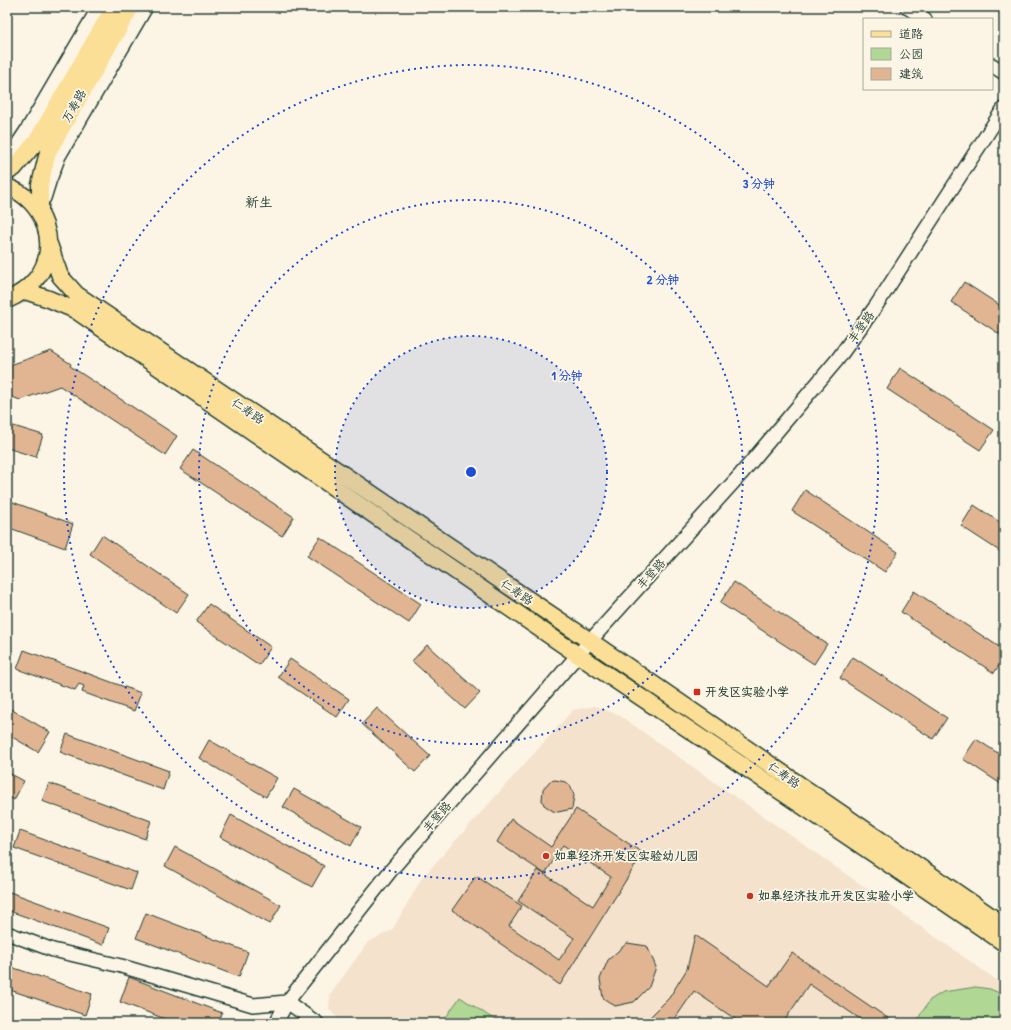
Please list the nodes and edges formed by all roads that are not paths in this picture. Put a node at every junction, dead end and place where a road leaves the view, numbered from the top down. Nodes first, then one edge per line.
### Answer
1 (98, 7) edge
2 (114, 7) edge
3 (131, 7) edge
4 (146, 7) edge
5 (907, 7) edge
6 (924, 18) edge
7 (993, 66) edge
8 (1004, 73) edge
9 (1004, 108) edge
10 (7, 160) edge
11 (7, 172) edge
12 (7, 187) edge
13 (40, 213) junction
14 (48, 244) junction
15 (25, 291) junction
16 (7, 300) edge
17 (590, 641) junction
18 (578, 655) junction
19 (1004, 925) edge
20 (7, 933) edge
21 (1004, 943) edge
22 (287, 1002) junction
23 (276, 1023) edge
24 (317, 1023) edge

1 - 10 street
2 - 11 main road, 万寿路
3 - 13 main road, 万寿路
4 - 13 street
5 - 6 street
7 - 8 street
9 - 17 street, 丰登路
12 - 13 main road
13 - 14 main road
14 - 15 main road
14 - 17 main road, 仁寿路
15 - 16 main road
15 - 18 main road, 仁寿路
17 - 18 street, 丰登路
17 - 19 main road, 仁寿路
18 - 21 main road, 仁寿路
18 - 22 street, 丰登路
20 - 22 street
22 - 23 street, 丰登路
22 - 24 street

